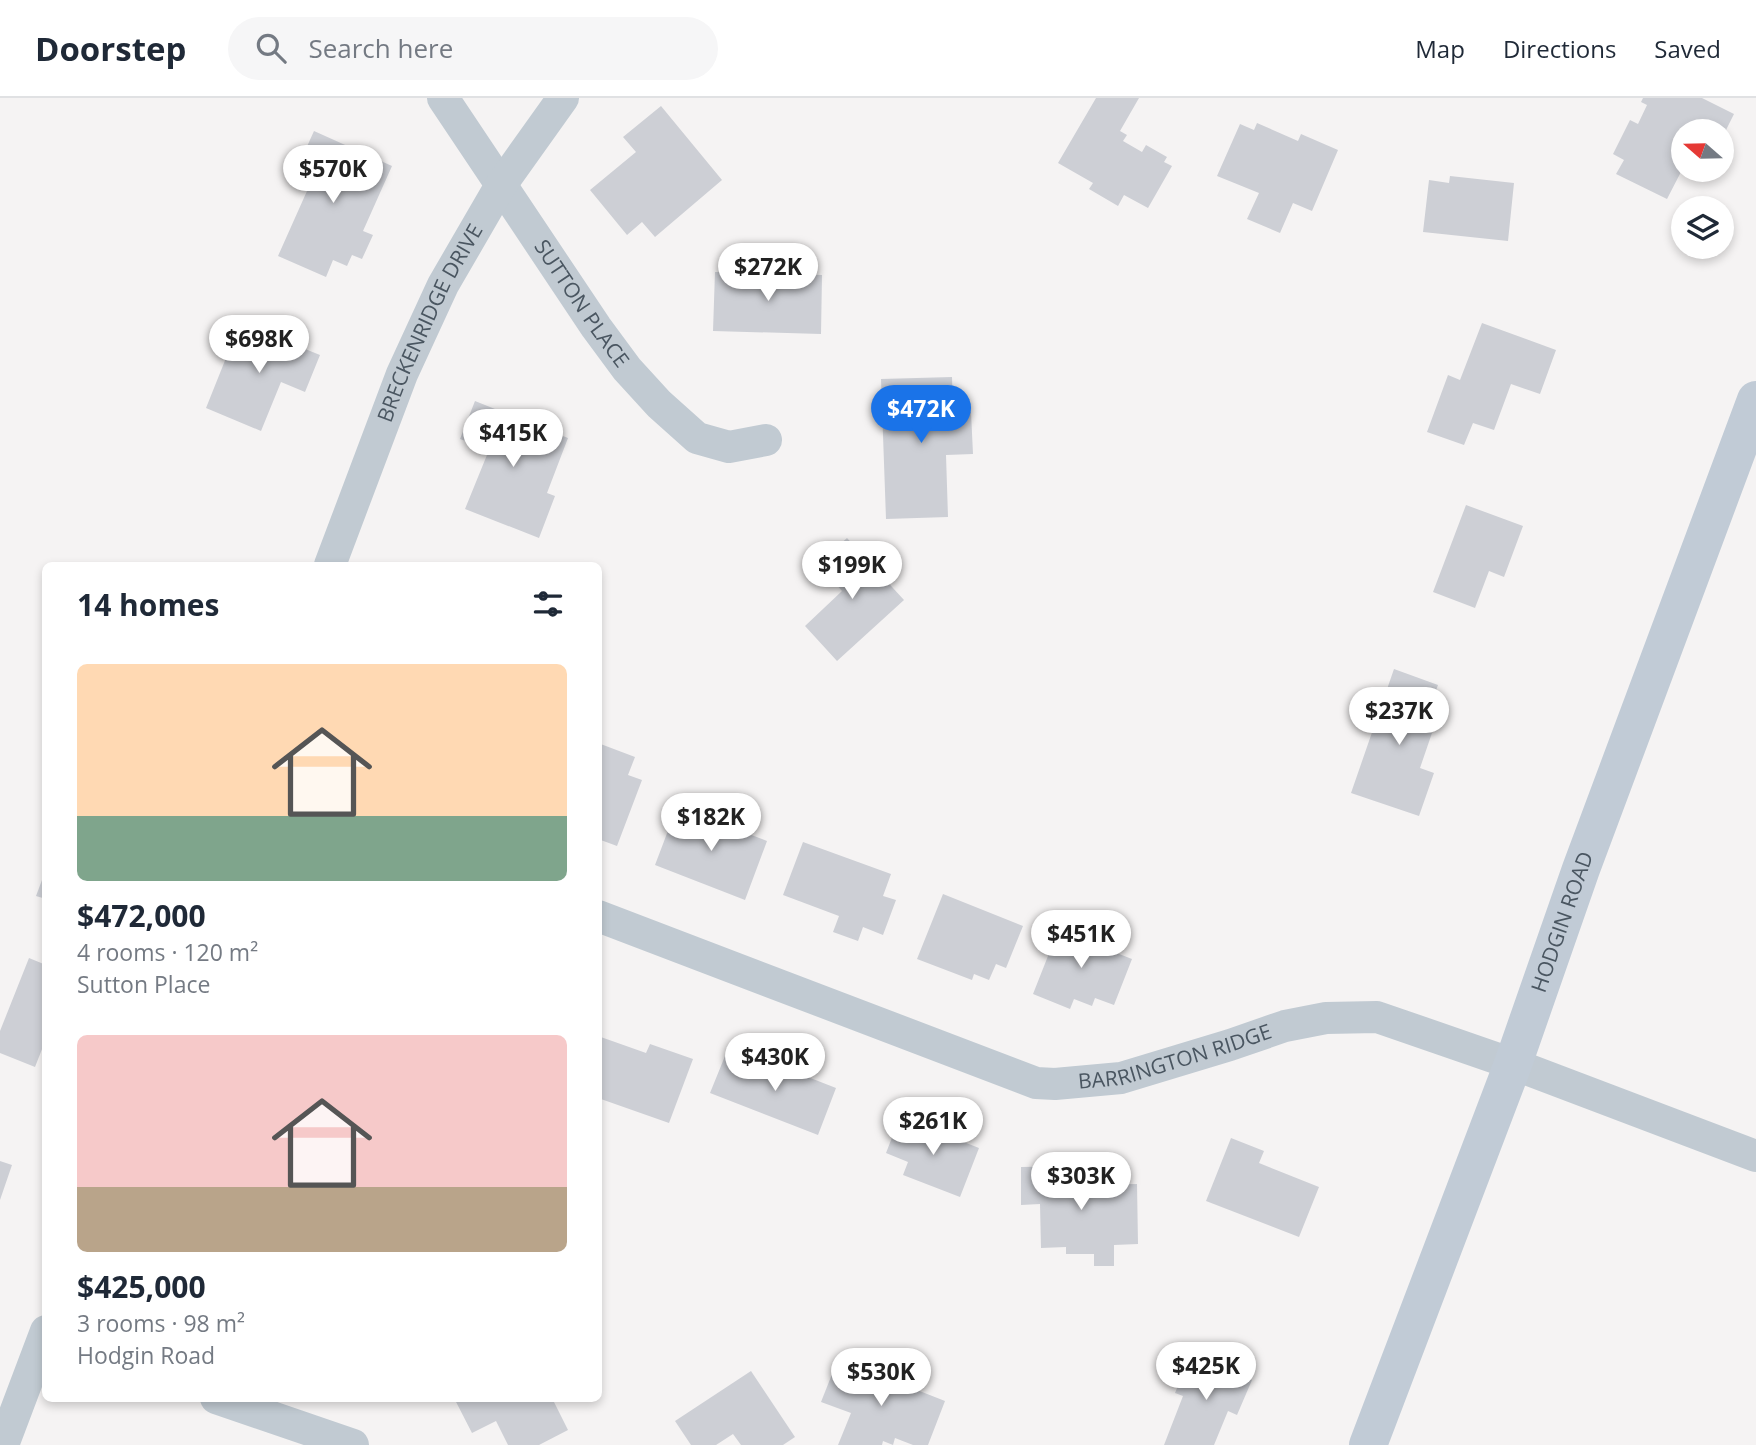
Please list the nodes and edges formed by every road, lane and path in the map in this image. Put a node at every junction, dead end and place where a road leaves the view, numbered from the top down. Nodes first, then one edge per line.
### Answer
1 (443, 98) edge
2 (563, 98) edge
3 (501, 185) junction
4 (1756, 400) edge
5 (766, 440) dead end
6 (331, 562) edge
7 (602, 918) edge
8 (1513, 1064) junction
9 (1756, 1156) edge
10 (42, 1342) edge
11 (228, 1402) edge
12 (3, 1445) edge
13 (353, 1445) edge
14 (1368, 1445) edge

1 - 3 street, SUTTON PLACE
2 - 3 street, BRECKENRIDGE DRIVE
3 - 5 street, SUTTON PLACE
3 - 6 street, BRECKENRIDGE DRIVE
4 - 8 street, HODGIN ROAD
7 - 8 street, BARRINGTON RIDGE
8 - 9 street, BARRINGTON RIDGE
8 - 14 street, HODGIN ROAD
10 - 12 street
11 - 13 street

